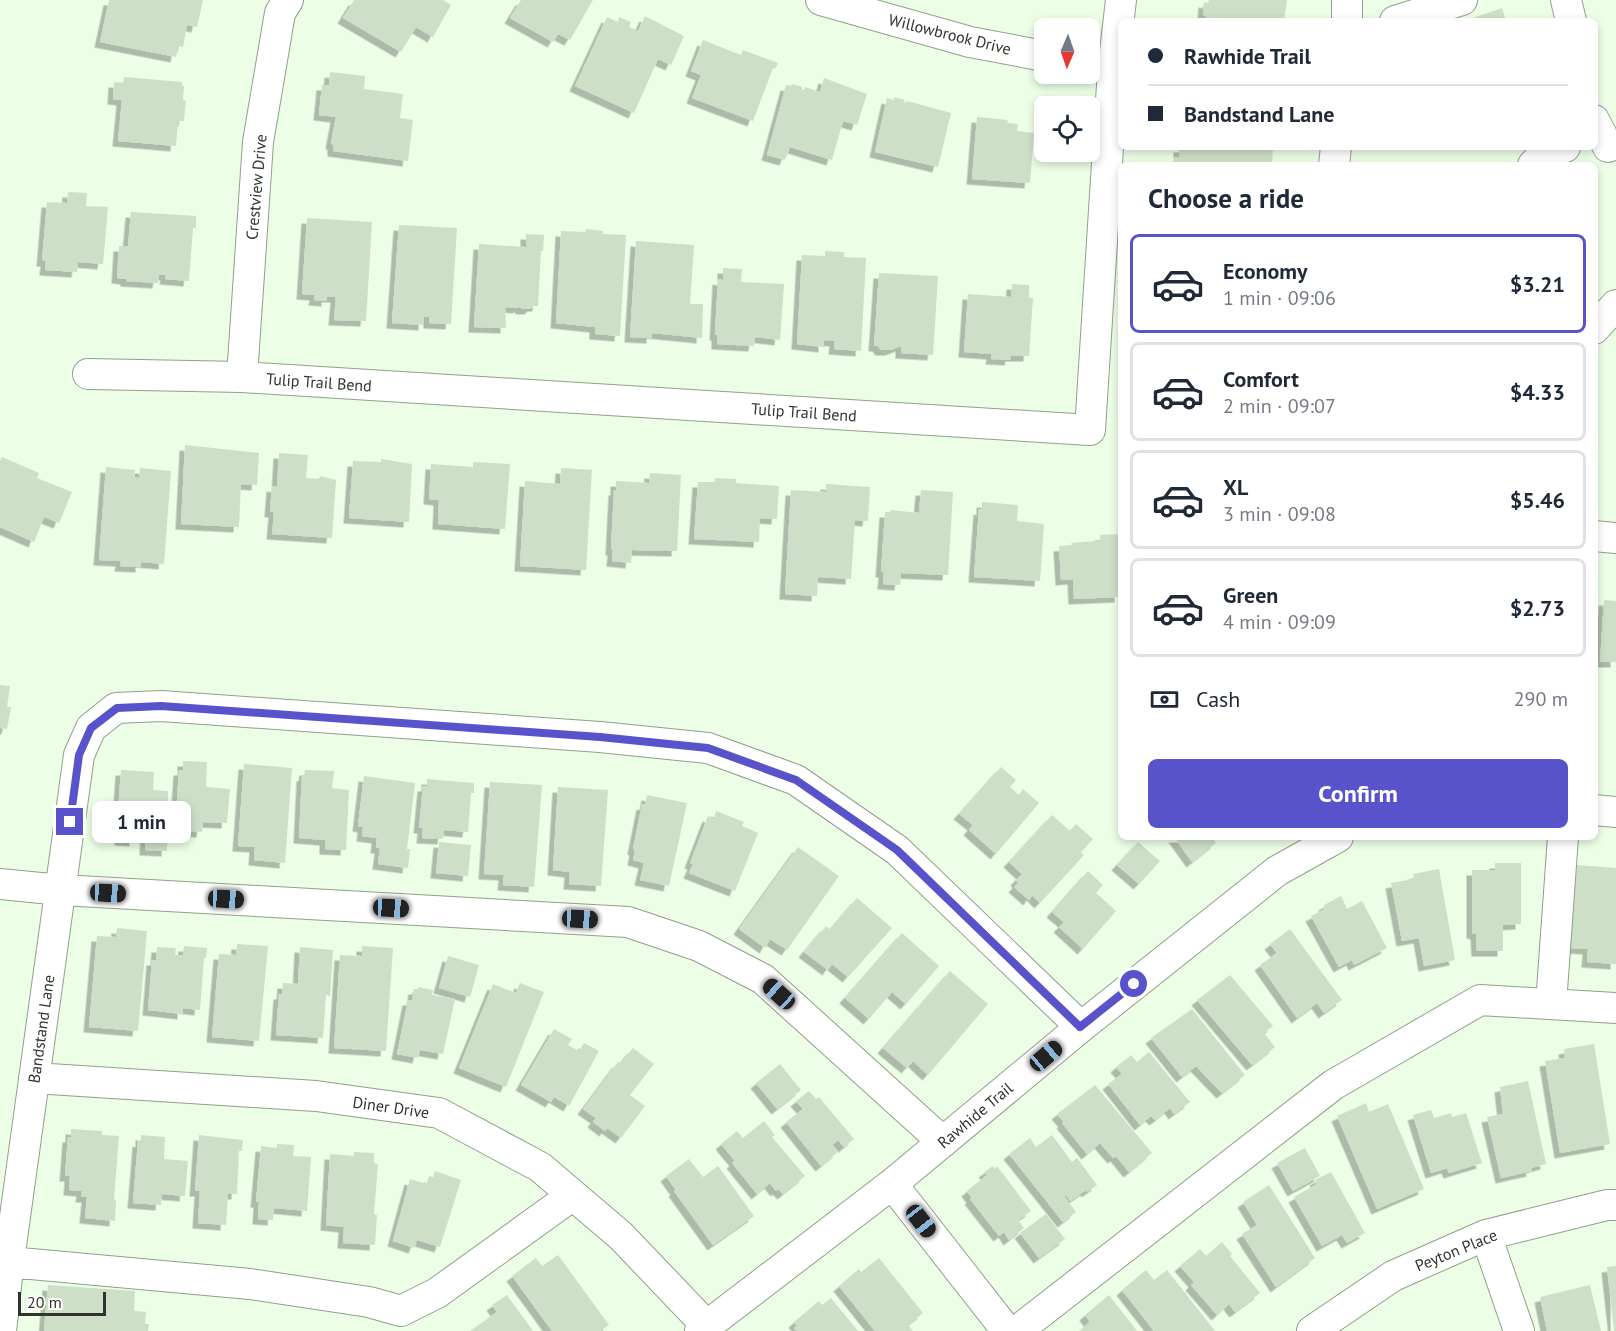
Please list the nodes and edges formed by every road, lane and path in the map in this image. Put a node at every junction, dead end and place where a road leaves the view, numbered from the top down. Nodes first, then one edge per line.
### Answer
1 (288, 0) edge
2 (821, 0) edge
3 (1121, 0) edge
4 (1347, 0) edge
5 (1462, 0) edge
6 (1566, 0) edge
7 (1347, 18) edge
8 (1405, 18) edge
9 (1570, 18) edge
10 (1034, 54) edge
11 (1101, 67) edge
12 (1598, 129) edge
13 (1606, 148) edge
14 (1558, 150) edge
15 (1536, 162) edge
16 (1616, 299) edge
17 (1598, 304) edge
18 (1616, 305) edge
19 (1598, 325) edge
20 (88, 374) dead end
21 (242, 377) junction
22 (1598, 536) edge
23 (1616, 538) edge
24 (1598, 810) edge
25 (1616, 812) edge
26 (1333, 840) edge
27 (1563, 840) edge
28 (0, 884) edge
29 (61, 890) junction
30 (1551, 1004) junction
31 (1616, 1008) edge
32 (1080, 1027) junction
33 (34, 1078) junction
34 (943, 1142) junction
35 (892, 1184) junction
36 (573, 1195) junction
37 (1616, 1205) edge
38 (1486, 1235) junction
39 (9, 1262) junction
40 (704, 1328) edge
41 (1, 1331) edge
42 (1007, 1331) edge
43 (1017, 1331) edge
44 (1312, 1331) edge
45 (1519, 1331) edge

1 - 21 street, Crestview Drive
2 - 10 street, Willowbrook Drive
3 - 11 street, Tulip Trail Bend
4 - 7 street
5 - 8 street
6 - 9 street
11 - 21 street, Tulip Trail Bend
12 - 13 street
14 - 15 street
16 - 17 street
18 - 19 street
20 - 21 street, Tulip Trail Bend
22 - 23 street
24 - 25 street
26 - 32 street, Rawhide Trail
27 - 30 street
28 - 29 street
29 - 32 street, Bandstand Lane
29 - 33 street, Bandstand Lane
29 - 34 street
30 - 31 street
30 - 43 street
32 - 34 street, Rawhide Trail
33 - 36 street, Diner Drive
33 - 39 street, Bandstand Lane
34 - 35 street, Rawhide Trail
35 - 40 street, Rawhide Trail
35 - 42 street
36 - 39 street
36 - 40 street, Diner Drive
37 - 38 street, Peyton Place
38 - 44 street, Peyton Place
38 - 45 street
39 - 41 street, Bandstand Lane

